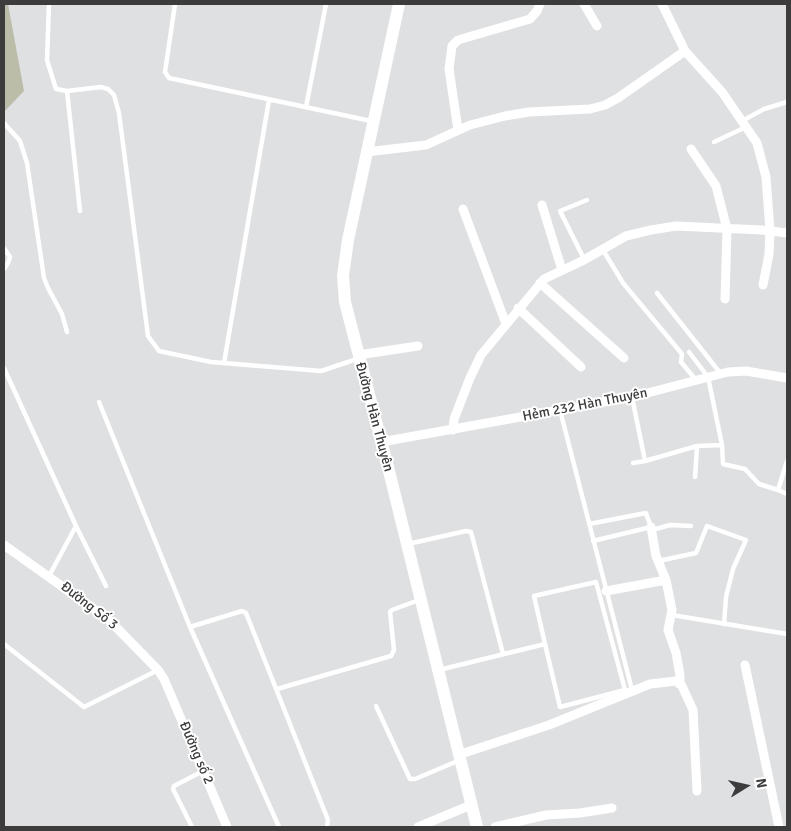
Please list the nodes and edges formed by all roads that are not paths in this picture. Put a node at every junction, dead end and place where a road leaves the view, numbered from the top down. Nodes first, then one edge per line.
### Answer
1 (49, 4) edge
2 (175, 4) edge
3 (326, 4) edge
4 (399, 4) edge
5 (584, 4) edge
6 (662, 4) edge
7 (536, 6) edge
8 (597, 26) dead end
9 (685, 51) junction
10 (67, 91) junction
11 (269, 100) junction
12 (787, 102) edge
13 (306, 107) junction
14 (373, 121) junction
15 (4, 123) edge
16 (744, 124) junction
17 (458, 130) junction
18 (714, 142) dead end
19 (691, 149) dead end
20 (366, 152) junction
21 (587, 200) dead end
22 (542, 205) dead end
23 (463, 209) dead end
24 (80, 211) dead end
25 (727, 229) junction
26 (770, 231) junction
27 (787, 234) edge
28 (4, 248) edge
29 (602, 249) junction
30 (584, 259) junction
31 (4, 269) edge
32 (562, 270) junction
33 (540, 282) junction
34 (763, 285) dead end
35 (657, 293) dead end
36 (725, 299) dead end
37 (518, 308) junction
38 (506, 324) junction
39 (67, 332) dead end
40 (418, 346) dead end
41 (689, 352) dead end
42 (358, 357) junction
43 (624, 358) dead end
44 (224, 363) junction
45 (581, 367) dead end
46 (4, 368) edge
47 (721, 374) junction
48 (708, 377) junction
49 (787, 378) edge
50 (696, 380) junction
51 (632, 397) junction
52 (99, 402) dead end
53 (560, 410) junction
54 (453, 430) junction
55 (381, 442) junction
56 (722, 445) junction
57 (697, 446) junction
58 (645, 461) junction
59 (787, 461) edge
60 (634, 464) dead end
61 (695, 477) dead end
62 (778, 490) junction
63 (787, 494) edge
64 (589, 524) junction
65 (76, 526) junction
66 (691, 526) dead end
67 (651, 529) junction
68 (593, 541) junction
69 (407, 544) junction
70 (4, 545) edge
71 (658, 561) junction
72 (49, 576) junction
73 (666, 580) junction
74 (106, 586) dead end
75 (606, 591) junction
76 (420, 599) junction
77 (672, 615) junction
78 (724, 624) junction
79 (190, 626) junction
80 (787, 634) edge
81 (4, 644) edge
82 (546, 644) junction
83 (503, 654) junction
84 (745, 665) dead end
85 (158, 670) junction
86 (438, 671) junction
87 (164, 679) joint
88 (680, 683) junction
89 (277, 689) junction
90 (632, 690) junction
91 (376, 706) dead end
92 (459, 758) junction
93 (203, 771) junction
94 (697, 791) dead end
95 (470, 805) junction
96 (612, 808) dead end
97 (192, 827) edge
98 (228, 827) edge
99 (279, 827) edge
100 (327, 827) edge
101 (418, 827) edge
102 (476, 827) edge
103 (496, 827) edge
104 (779, 827) edge

1 - 10 lane
2 - 11 lane
3 - 13 lane
4 - 14 street, Đường Hàn Thuyên
5 - 8 street
6 - 9 street
7 - 17 street
9 - 16 street
9 - 17 street
10 - 24 lane
10 - 44 lane
11 - 13 lane
11 - 44 lane
12 - 16 lane
13 - 14 lane
14 - 20 street, Đường Hàn Thuyên
15 - 39 lane
16 - 18 lane
16 - 26 street
17 - 20 street
19 - 25 street
20 - 42 street, Đường Hàn Thuyên
21 - 30 lane
22 - 32 street
23 - 38 street
25 - 26 street
25 - 29 street
25 - 36 street
26 - 27 street
26 - 34 street
28 - 31 lane
29 - 30 street
29 - 50 lane
30 - 32 street
32 - 33 street
33 - 37 street
33 - 43 street
35 - 47 lane
37 - 38 street
37 - 45 street
38 - 54 street
40 - 42 street
41 - 48 lane
42 - 44 lane
42 - 55 street, Đường Hàn Thuyên
46 - 65 lane
47 - 48 street, Hẻm 232 Hàn Thuyên
47 - 49 street, Hẻm 232 Hàn Thuyên
48 - 50 street, Hẻm 232 Hàn Thuyên
48 - 56 lane
50 - 51 street, Hẻm 232 Hàn Thuyên
51 - 53 street, Hẻm 232 Hàn Thuyên
51 - 58 lane
52 - 79 lane
53 - 54 street, Hẻm 232 Hàn Thuyên
53 - 64 lane
54 - 55 street, Hẻm 232 Hàn Thuyên
55 - 69 street, Đường Hàn Thuyên
56 - 57 lane
56 - 62 lane
57 - 58 lane
57 - 61 lane
58 - 60 lane
59 - 62 lane
62 - 63 lane
64 - 67 lane
64 - 68 lane
65 - 72 lane
65 - 74 lane
66 - 67 lane
67 - 68 lane
67 - 71 street
68 - 75 lane
69 - 76 street, Đường Hàn Thuyên
69 - 83 lane
70 - 72 street, Đường Số 3
71 - 73 street
71 - 78 lane
72 - 85 street, Đường Số 3
73 - 75 street
73 - 77 street
75 - 90 lane
76 - 86 street, Đường Hàn Thuyên
76 - 89 lane
77 - 78 lane
77 - 88 street
78 - 80 lane
79 - 89 lane
79 - 99 lane
81 - 85 lane
82 - 82 lane
82 - 83 lane
83 - 86 lane
84 - 104 street
85 - 87 street, Đường Số 3
86 - 92 street, Đường Hàn Thuyên
87 - 93 street, Đường số 2
88 - 90 street
88 - 94 street
89 - 100 lane
90 - 92 street
91 - 92 lane
92 - 95 street, Đường Hàn Thuyên
93 - 97 lane
93 - 98 street, Đường số 2
95 - 101 street
95 - 102 street, Đường Hàn Thuyên
96 - 103 street

